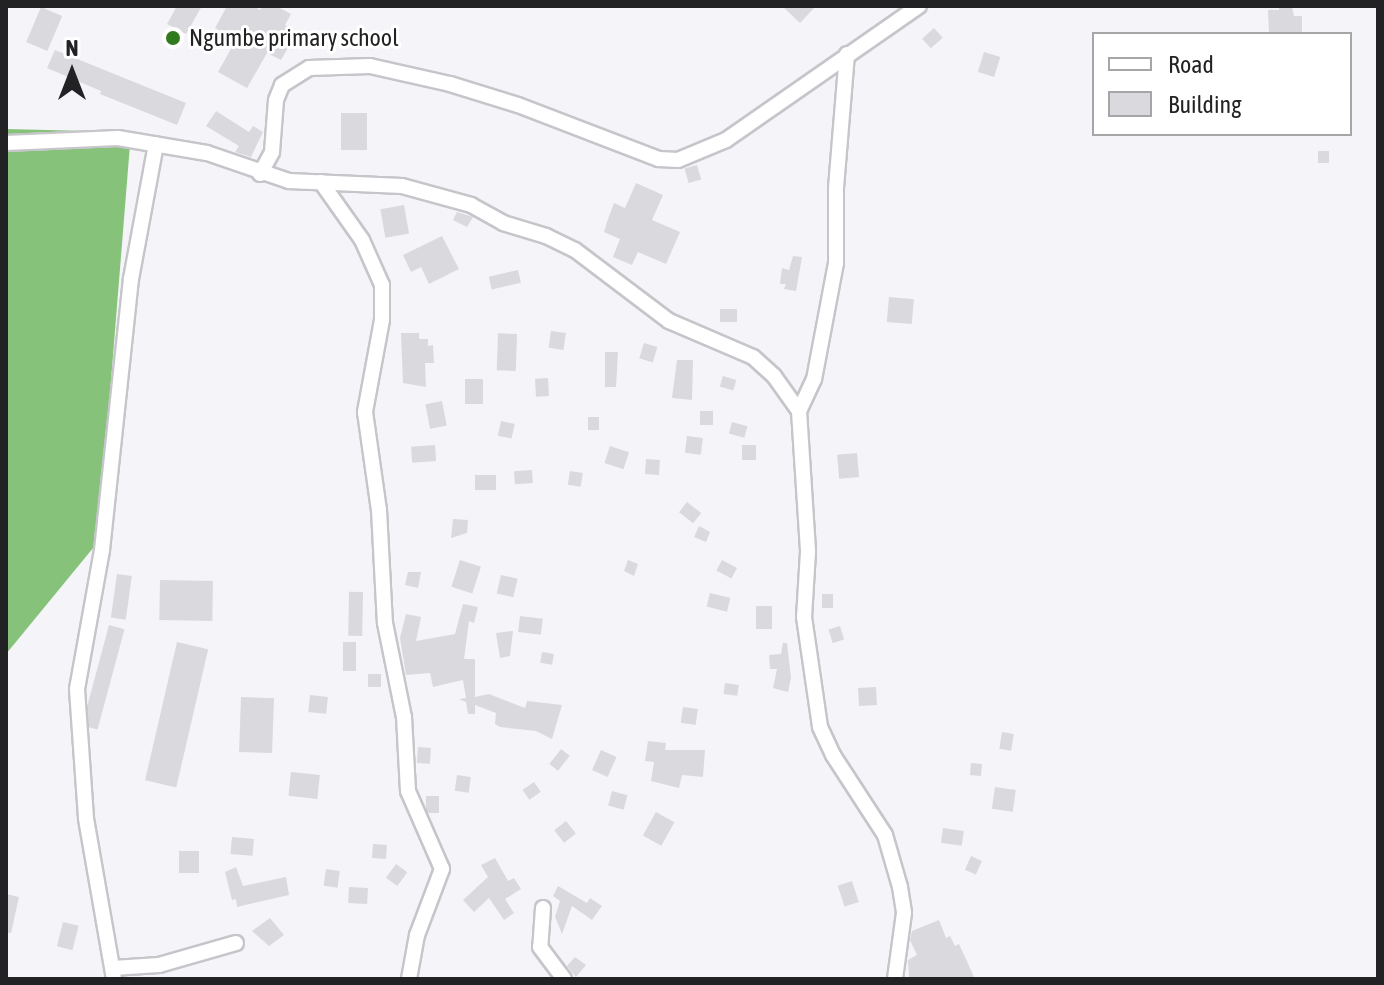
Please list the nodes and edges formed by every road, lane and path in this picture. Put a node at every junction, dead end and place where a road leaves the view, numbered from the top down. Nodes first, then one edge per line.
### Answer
1 (919, 6) edge
2 (847, 54) junction
3 (6, 143) edge
4 (156, 144) junction
5 (260, 174) junction
6 (321, 182) junction
7 (799, 411) junction
8 (543, 908) dead end
9 (236, 943) dead end
10 (114, 974) edge
11 (409, 979) edge
12 (564, 979) edge
13 (895, 979) edge

1 - 2 street
2 - 5 street
2 - 7 street
3 - 4 street
4 - 5 street
4 - 10 street
5 - 6 street
6 - 7 street
6 - 11 street
7 - 13 street
8 - 12 street
9 - 10 street

